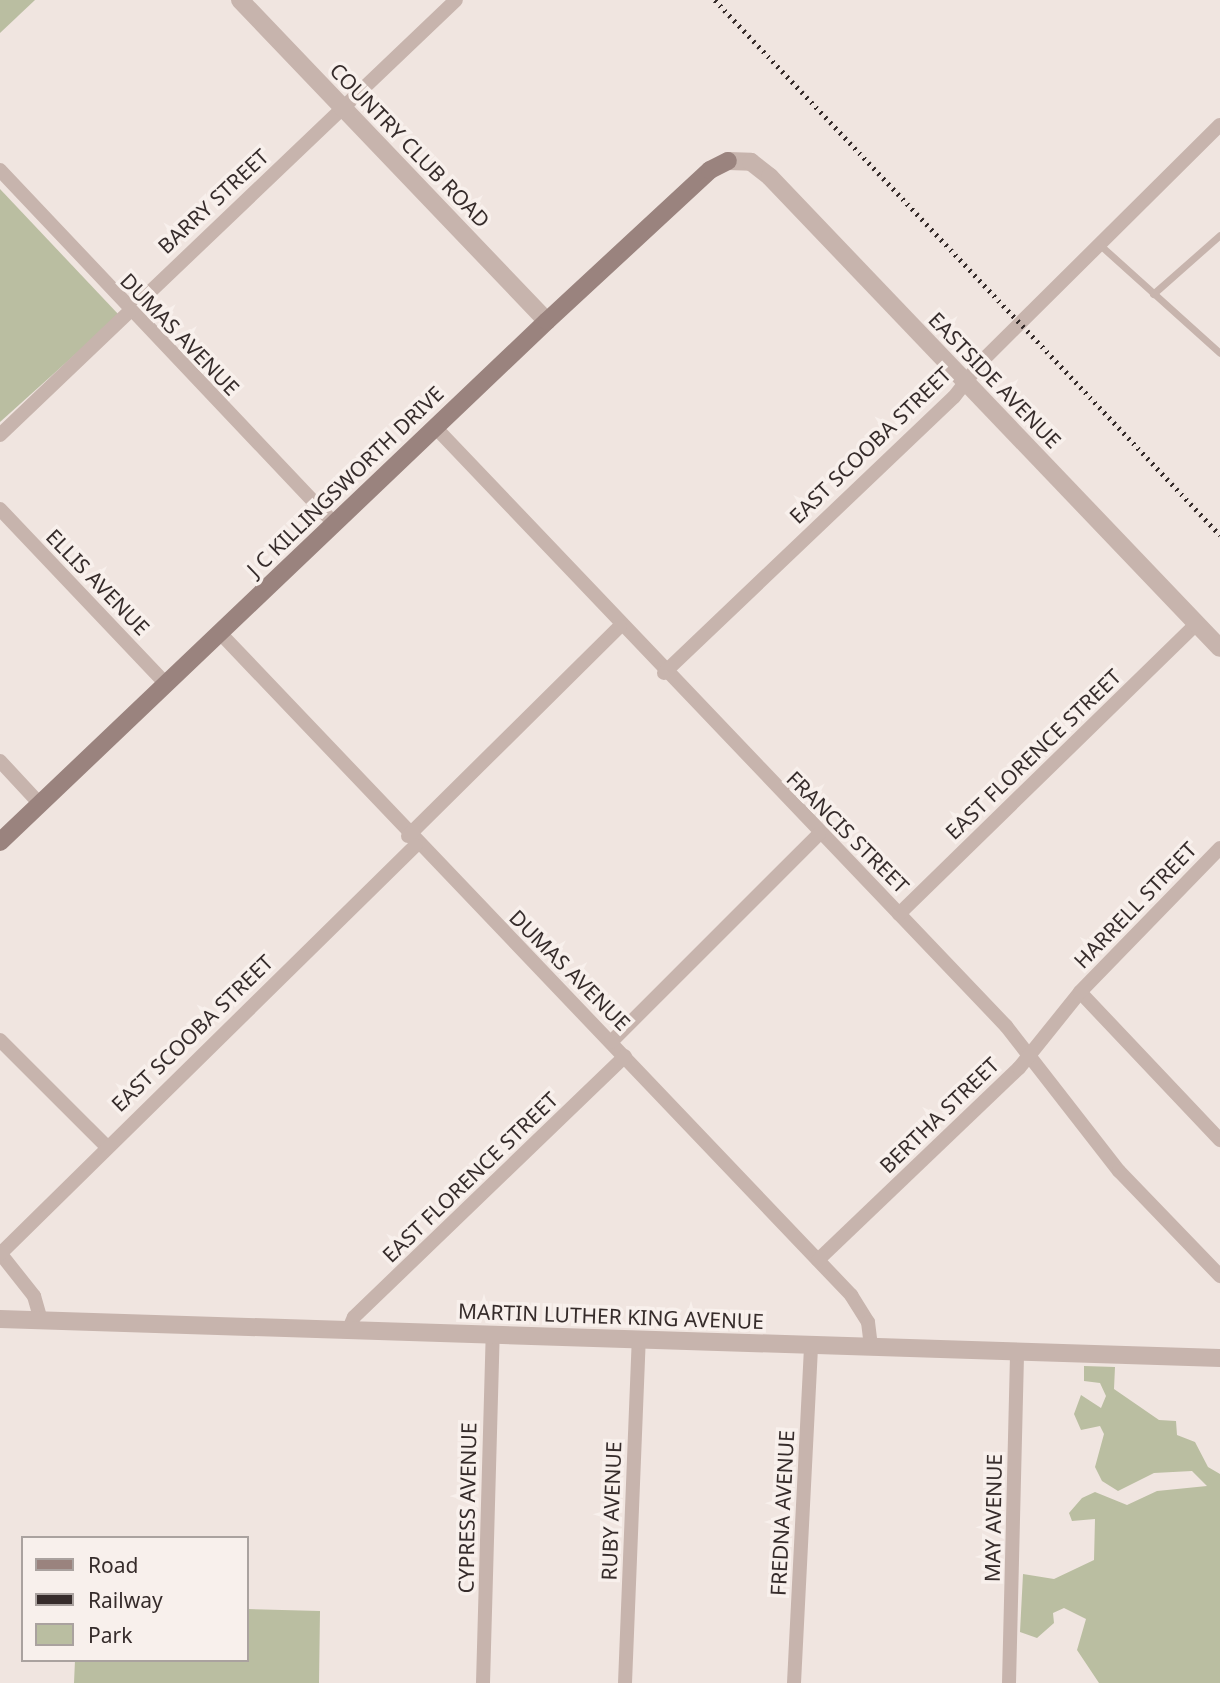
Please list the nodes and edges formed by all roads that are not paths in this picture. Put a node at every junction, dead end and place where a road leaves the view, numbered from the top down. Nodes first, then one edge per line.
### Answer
1 (240, 0) edge
2 (456, 0) edge
3 (344, 109) junction
4 (1220, 125) edge
5 (728, 161) joint
6 (0, 170) edge
7 (1220, 236) edge
8 (1100, 245) junction
9 (1153, 294) junction
10 (126, 309) junction
11 (547, 321) junction
12 (1220, 353) edge
13 (966, 382) junction
14 (435, 427) junction
15 (0, 435) edge
16 (0, 509) edge
17 (334, 523) junction
18 (1196, 624) junction
19 (620, 626) junction
20 (220, 633) junction
21 (1220, 648) edge
22 (664, 673) junction
23 (165, 683) junction
24 (0, 761) edge
25 (40, 804) junction
26 (819, 834) junction
27 (412, 841) junction
28 (0, 842) edge
29 (1220, 848) edge
30 (900, 914) junction
31 (1080, 992) junction
32 (0, 1040) edge
33 (611, 1042) junction
34 (1029, 1055) junction
35 (625, 1056) junction
36 (1220, 1140) edge
37 (106, 1146) junction
38 (0, 1253) edge
39 (818, 1260) junction
40 (1220, 1276) edge
41 (0, 1319) edge
42 (41, 1320) junction
43 (348, 1331) junction
44 (493, 1334) junction
45 (639, 1341) junction
46 (811, 1346) junction
47 (871, 1348) junction
48 (1017, 1354) junction
49 (1220, 1358) edge
50 (483, 1683) edge
51 (625, 1683) edge
52 (794, 1683) edge
53 (1009, 1683) edge

1 - 3 street, COUNTRY CLUB ROAD
2 - 3 street, BARRY STREET
3 - 10 street, BARRY STREET
3 - 11 street, COUNTRY CLUB ROAD
4 - 8 street, EAST SCOOBA STREET
5 - 11 main road, J C KILLINGSWORTH DRIVE
5 - 13 street, EASTSIDE AVENUE
6 - 10 street, DUMAS AVENUE
7 - 9 lane
8 - 9 lane
8 - 13 street, EAST SCOOBA STREET
9 - 12 lane
10 - 15 street, BARRY STREET
10 - 17 street, DUMAS AVENUE
11 - 14 main road, J C KILLINGSWORTH DRIVE
13 - 18 street, EASTSIDE AVENUE
13 - 22 street, EAST SCOOBA STREET
14 - 17 main road, J C KILLINGSWORTH DRIVE
14 - 19 street, FRANCIS STREET
16 - 23 street, ELLIS AVENUE
17 - 20 main road, J C KILLINGSWORTH DRIVE
18 - 21 street, EASTSIDE AVENUE
18 - 30 street, EAST FLORENCE STREET
19 - 22 street, FRANCIS STREET
19 - 27 street, EAST SCOOBA STREET
20 - 23 main road, J C KILLINGSWORTH DRIVE
20 - 27 street, DUMAS AVENUE
22 - 26 street, FRANCIS STREET
23 - 25 main road, J C KILLINGSWORTH DRIVE
24 - 25 street
25 - 28 main road, J C KILLINGSWORTH DRIVE
26 - 30 street, FRANCIS STREET
26 - 33 street
27 - 33 street, DUMAS AVENUE
27 - 37 street, EAST SCOOBA STREET
29 - 31 street, HARRELL STREET
30 - 34 street, FRANCIS STREET
31 - 34 street, BERTHA STREET
31 - 36 street
32 - 37 street
33 - 35 street, DUMAS AVENUE
34 - 39 street, BERTHA STREET
34 - 40 street, FRANCIS STREET
35 - 39 street, DUMAS AVENUE
35 - 43 street, EAST FLORENCE STREET
37 - 38 street, EAST SCOOBA STREET
38 - 42 street
39 - 47 street, DUMAS AVENUE
41 - 42 street, MARTIN LUTHER KING AVENUE
42 - 43 street, MARTIN LUTHER KING AVENUE
43 - 44 street, MARTIN LUTHER KING AVENUE
44 - 45 street, MARTIN LUTHER KING AVENUE
44 - 50 street, CYPRESS AVENUE
45 - 46 street, MARTIN LUTHER KING AVENUE
45 - 51 street, RUBY AVENUE
46 - 47 street, MARTIN LUTHER KING AVENUE
46 - 52 street, FREDNA AVENUE
47 - 48 street, MARTIN LUTHER KING AVENUE
48 - 49 street, MARTIN LUTHER KING AVENUE
48 - 53 street, MAY AVENUE

